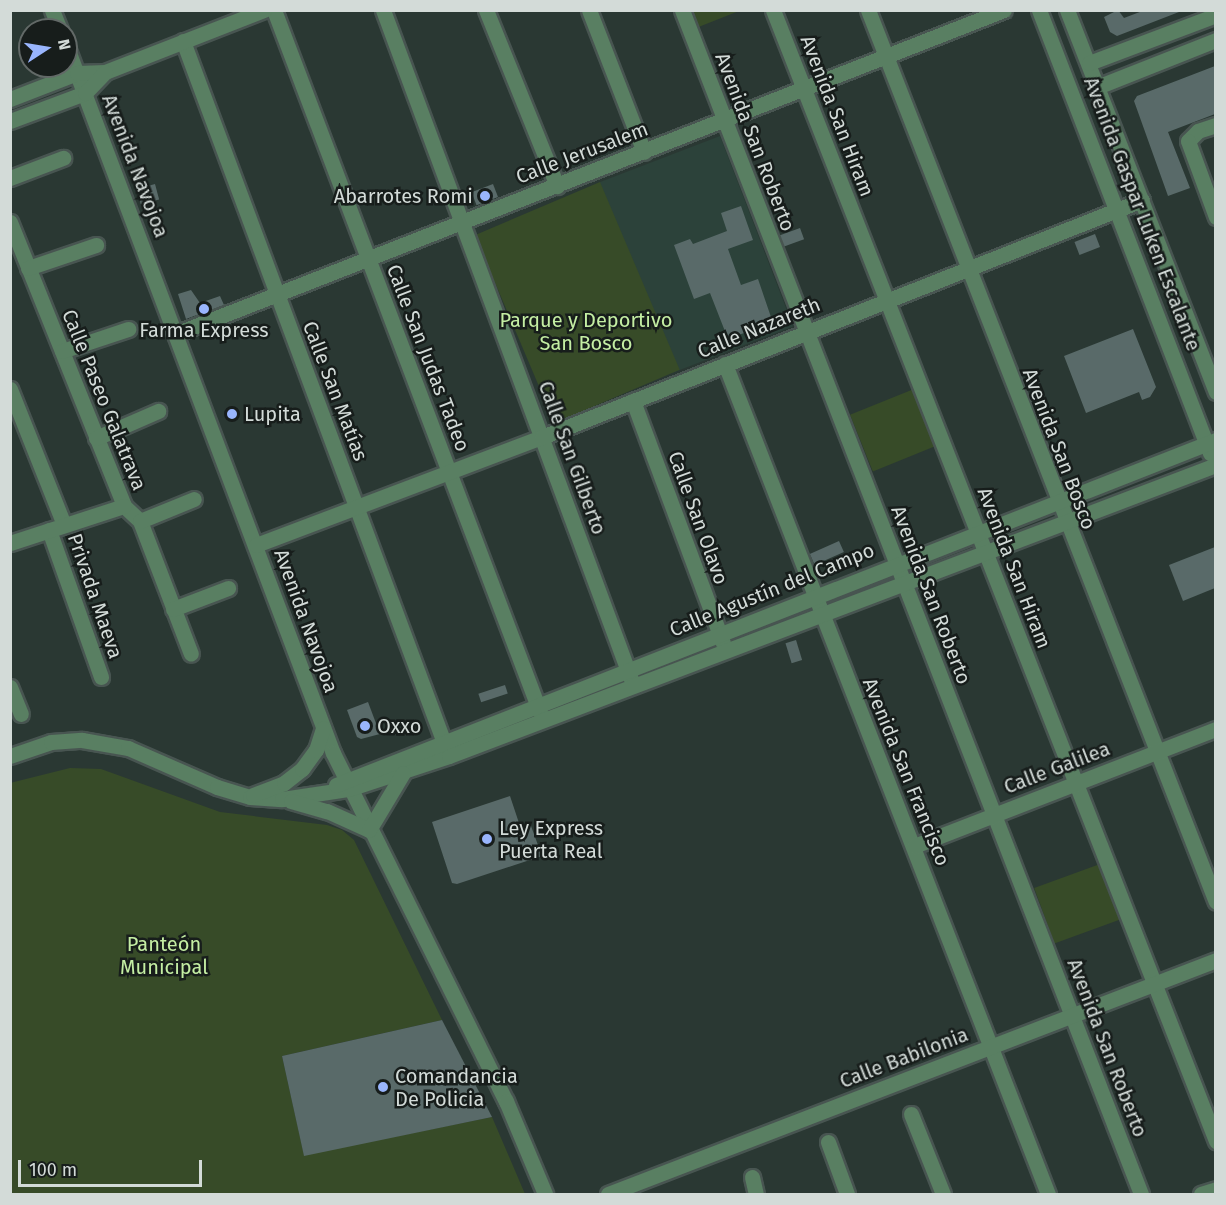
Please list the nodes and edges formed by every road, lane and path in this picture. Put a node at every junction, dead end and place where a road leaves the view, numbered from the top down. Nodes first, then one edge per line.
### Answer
1 (264, 10) edge
2 (274, 10) edge
3 (383, 10) edge
4 (486, 10) edge
5 (589, 10) edge
6 (682, 10) edge
7 (773, 10) edge
8 (868, 10) edge
9 (1004, 10) edge
10 (1039, 10) edge
11 (1067, 10) edge
12 (1215, 15) edge
13 (1215, 40) edge
14 (183, 41) junction
15 (886, 56) junction
16 (1089, 63) junction
17 (105, 72) junction
18 (78, 73) edge
19 (78, 76) edge
20 (64, 78) edge
21 (1098, 87) junction
22 (804, 90) junction
23 (84, 93) junction
24 (10, 99) edge
25 (724, 120) junction
26 (10, 121) edge
27 (1215, 125) edge
28 (644, 152) junction
29 (63, 158) dead end
30 (10, 178) edge
31 (557, 186) junction
32 (1142, 200) junction
33 (1118, 210) junction
34 (1215, 217) edge
35 (10, 222) edge
36 (461, 222) junction
37 (96, 245) dead end
38 (367, 259) junction
39 (28, 268) junction
40 (967, 270) junction
41 (276, 294) junction
42 (887, 301) junction
43 (128, 329) dead end
44 (805, 332) junction
45 (175, 334) junction
46 (62, 351) junction
47 (726, 364) junction
48 (10, 388) edge
49 (1215, 392) edge
50 (633, 401) junction
51 (158, 411) dead end
52 (542, 437) junction
53 (96, 438) junction
54 (1211, 441) edge
55 (1215, 466) edge
56 (449, 471) junction
57 (194, 499) dead end
58 (1057, 502) junction
59 (124, 506) junction
60 (357, 507) junction
61 (140, 521) junction
62 (1065, 522) junction
63 (56, 528) junction
64 (977, 533) junction
65 (10, 543) edge
66 (256, 545) junction
67 (985, 552) junction
68 (897, 563) junction
69 (904, 582) junction
70 (228, 588) dead end
71 (813, 596) junction
72 (173, 609) junction
73 (820, 614) junction
74 (719, 634) junction
75 (726, 649) junction
76 (191, 654) dead end
77 (627, 670) junction
78 (101, 676) dead end
79 (633, 684) junction
80 (10, 687) edge
81 (536, 704) junction
82 (21, 714) dead end
83 (543, 720) junction
84 (324, 728) junction
85 (1215, 729) edge
86 (443, 741) junction
87 (1156, 752) junction
88 (10, 756) edge
89 (449, 756) junction
90 (403, 773) junction
91 (1076, 783) junction
92 (347, 784) junction
93 (250, 797) junction
94 (282, 800) junction
95 (994, 814) junction
96 (369, 830) junction
97 (914, 846) junction
98 (1215, 902) edge
99 (1215, 960) edge
100 (1152, 984) junction
101 (1072, 1016) junction
102 (992, 1046) junction
103 (911, 1114) dead end
104 (828, 1142) dead end
105 (1215, 1142) edge
106 (752, 1177) dead end
107 (1215, 1189) edge
108 (544, 1194) edge
109 (608, 1194) edge
110 (756, 1194) edge
111 (847, 1194) edge
112 (943, 1194) edge
113 (1048, 1194) edge
114 (1141, 1194) edge
115 (1201, 1194) edge

1 - 14 street
2 - 38 street, Calle San Judas Tadeo
3 - 36 street, Calle San Gilberto
4 - 31 street
5 - 28 street
6 - 25 street, Avenida San Roberto
7 - 22 street, Avenida San Hiram
8 - 15 street, Avenida San Bosco
9 - 15 street, Calle Jerusalem
10 - 33 street, Avenida Gaspar Luken Escalante
11 - 16 street, Avenida Gaspar Luken Escalante
12 - 16 street
13 - 21 street
14 - 17 street
14 - 41 street, Calle San Matías
15 - 22 street, Calle Jerusalem
15 - 40 street, Avenida San Bosco
16 - 21 street, Avenida Gaspar Luken Escalante
17 - 18 street
17 - 23 street
19 - 23 street, Avenida Navojoa
20 - 24 street
21 - 32 street, Avenida Gaspar Luken Escalante
22 - 25 street, Calle Jerusalem
22 - 42 street, Avenida San Hiram
23 - 26 street
23 - 45 street, Avenida Navojoa
25 - 28 street, Calle Jerusalem
25 - 44 street, Avenida San Roberto
27 - 34 street
28 - 31 street, Calle Jerusalem
29 - 30 street
31 - 36 street, Calle Jerusalem
32 - 33 street, Calle Nazareth
32 - 49 street, Avenida Gaspar Luken Escalante
33 - 40 street, Calle Nazareth
33 - 54 street, Avenida Gaspar Luken Escalante
35 - 39 street, Calle Paseo Galatrava
36 - 38 street, Calle Jerusalem
36 - 52 street, Calle San Gilberto
37 - 39 street
38 - 41 street, Calle Jerusalem
38 - 56 street, Calle San Judas Tadeo
39 - 46 street, Calle Paseo Galatrava
40 - 42 street, Calle Nazareth
40 - 58 street, Avenida San Bosco
41 - 45 street, Calle Jerusalem
41 - 60 street, Calle San Matías
42 - 44 street, Calle Nazareth
42 - 64 street, Avenida San Hiram
43 - 46 street
44 - 47 street, Calle Nazareth
44 - 68 street, Avenida San Roberto
45 - 66 street, Avenida Navojoa
46 - 53 street, Calle Paseo Galatrava
47 - 50 street, Calle Nazareth
47 - 71 street, Avenida San Francisco
48 - 63 street, Privada Maeva
50 - 52 street, Calle Nazareth
50 - 74 street, Calle San Olavo
51 - 53 street
52 - 56 street, Calle Nazareth
52 - 77 street, Calle San Gilberto
53 - 59 street, Calle Paseo Galatrava
54 - 55 street, Avenida Gaspar Luken Escalante
54 - 58 street, Calle Agustín del Campo
55 - 62 street, Calle Agustín del Campo
56 - 60 street, Calle Nazareth
56 - 81 street, Calle San Judas Tadeo
57 - 61 street
58 - 62 street, Avenida San Bosco
58 - 64 street, Calle Agustín del Campo
59 - 61 street, Calle Paseo Galatrava
59 - 63 street
60 - 66 street, Calle Nazareth
60 - 86 street, Calle San Matías
61 - 72 street, Calle Paseo Galatrava
62 - 67 street, Calle Agustín del Campo
62 - 87 street, Avenida San Bosco
63 - 65 street
63 - 78 street, Privada Maeva
64 - 67 street, Avenida San Hiram
64 - 68 street, Calle Agustín del Campo
66 - 84 street, Avenida Navojoa
67 - 69 street, Calle Agustín del Campo
67 - 91 street, Avenida San Hiram
68 - 69 street, Avenida San Roberto
68 - 71 street, Calle Agustín del Campo
69 - 73 street, Calle Agustín del Campo
69 - 95 street, Avenida San Roberto
70 - 72 street
71 - 73 street, Avenida San Francisco
71 - 74 street, Calle Agustín del Campo
72 - 76 street, Calle Paseo Galatrava
73 - 75 street, Calle Agustín del Campo
73 - 97 street, Avenida San Francisco
74 - 75 street, Calle San Olavo
74 - 77 street, Calle Agustín del Campo
75 - 79 street, Calle Agustín del Campo
77 - 79 street, Calle San Gilberto
77 - 81 street, Calle Agustín del Campo
79 - 83 street, Calle Agustín del Campo
80 - 82 street
81 - 83 street, Calle San Judas Tadeo
81 - 86 street, Calle Agustín del Campo
83 - 89 street, Calle Agustín del Campo
84 - 92 street, Avenida Navojoa
84 - 93 street
85 - 87 street, Calle Galilea
86 - 89 street, Calle San Matías
86 - 92 street, Calle Agustín del Campo
87 - 91 street, Calle Galilea
87 - 98 street, Avenida San Bosco
88 - 93 street
89 - 90 street, Calle Agustín del Campo
90 - 92 street, Calle Agustín del Campo
90 - 96 street
91 - 95 street, Calle Galilea
91 - 100 street, Avenida San Hiram
92 - 94 street
92 - 96 street, Avenida Navojoa
93 - 94 street
94 - 96 street
95 - 97 street, Calle Galilea
95 - 101 street, Avenida San Roberto
96 - 108 street, Avenida Navojoa
97 - 102 street, Avenida San Francisco
99 - 100 street, Calle Babilonia
100 - 101 street, Calle Babilonia
100 - 105 street, Avenida San Hiram
101 - 102 street, Calle Babilonia
101 - 114 street, Avenida San Roberto
102 - 109 street, Calle Babilonia
102 - 113 street, Avenida San Francisco
103 - 112 street
104 - 111 street
106 - 110 street
107 - 115 street

